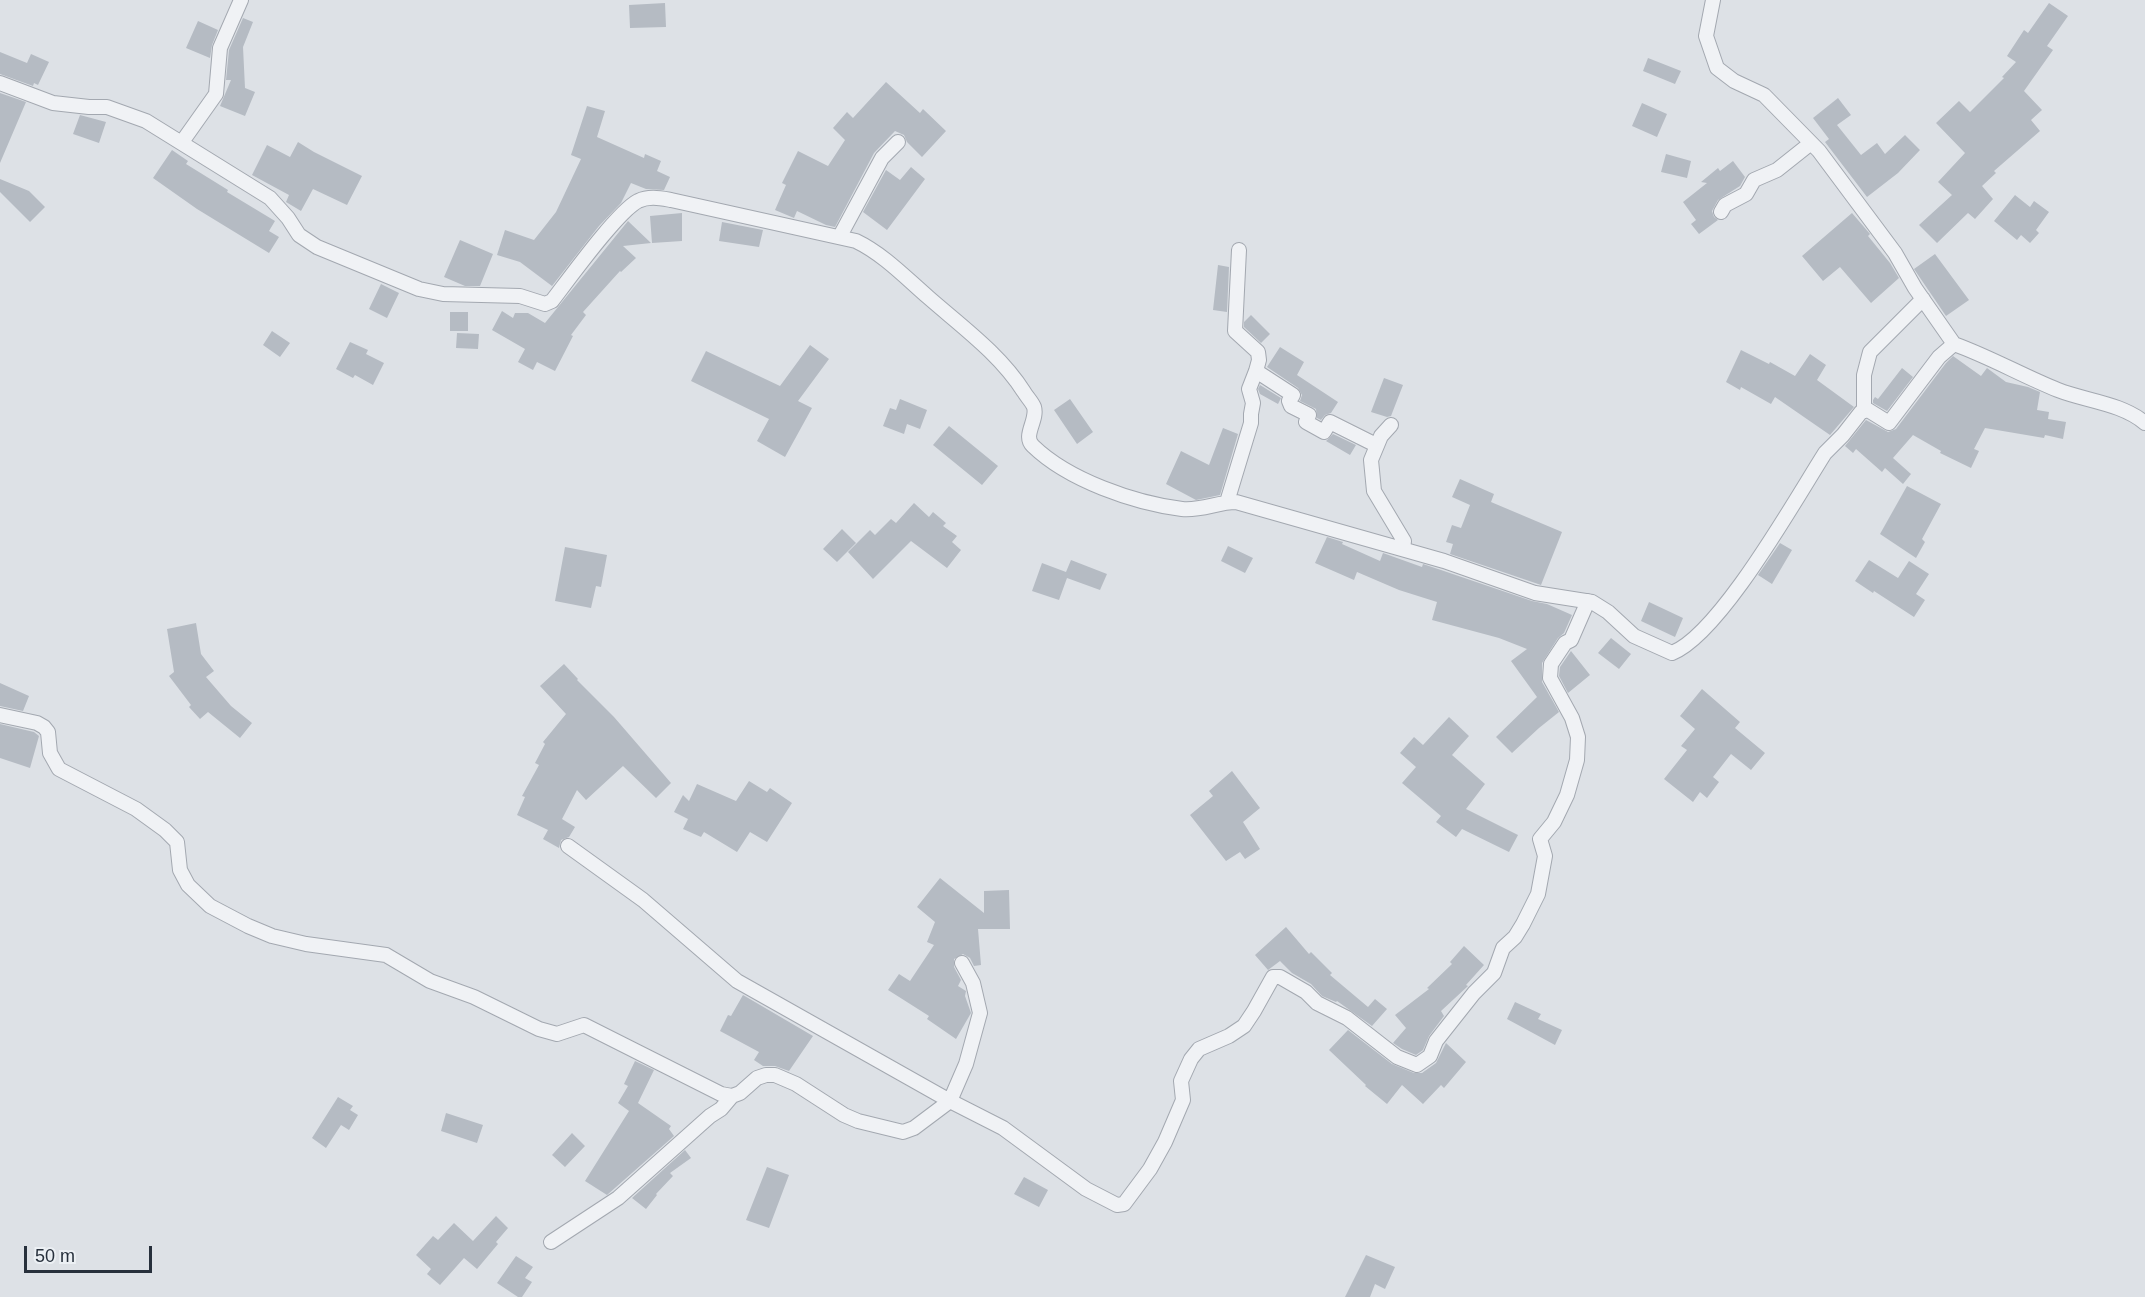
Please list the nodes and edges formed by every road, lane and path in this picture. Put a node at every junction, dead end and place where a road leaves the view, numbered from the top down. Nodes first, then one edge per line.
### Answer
1 (242, 0) edge
2 (1713, 0) edge
3 (0, 83) edge
4 (182, 142) junction
5 (898, 142) dead end
6 (1811, 143) junction
7 (1721, 212) dead end
8 (840, 236) junction
9 (1239, 250) dead end
10 (1923, 299) junction
11 (1954, 344) junction
12 (1256, 371) junction
13 (1863, 410) junction
14 (2145, 423) edge
15 (1391, 425) dead end
16 (1376, 445) junction
17 (1227, 502) junction
18 (1403, 549) junction
19 (1588, 601) junction
20 (0, 715) edge
21 (568, 846) dead end
22 (962, 963) dead end
23 (732, 1096) junction
24 (950, 1101) junction
25 (551, 1242) dead end

1 - 4 street
2 - 6 street
3 - 4 street
4 - 8 street
5 - 8 street
6 - 7 street
6 - 10 street
8 - 17 street
9 - 12 street
10 - 11 street
10 - 13 street
11 - 13 street
11 - 14 street
12 - 16 street
12 - 17 street
13 - 19 street
15 - 16 street
16 - 18 street
17 - 18 street
18 - 19 street
19 - 24 street
20 - 23 street
21 - 24 street
22 - 24 street
23 - 24 street
23 - 25 street

